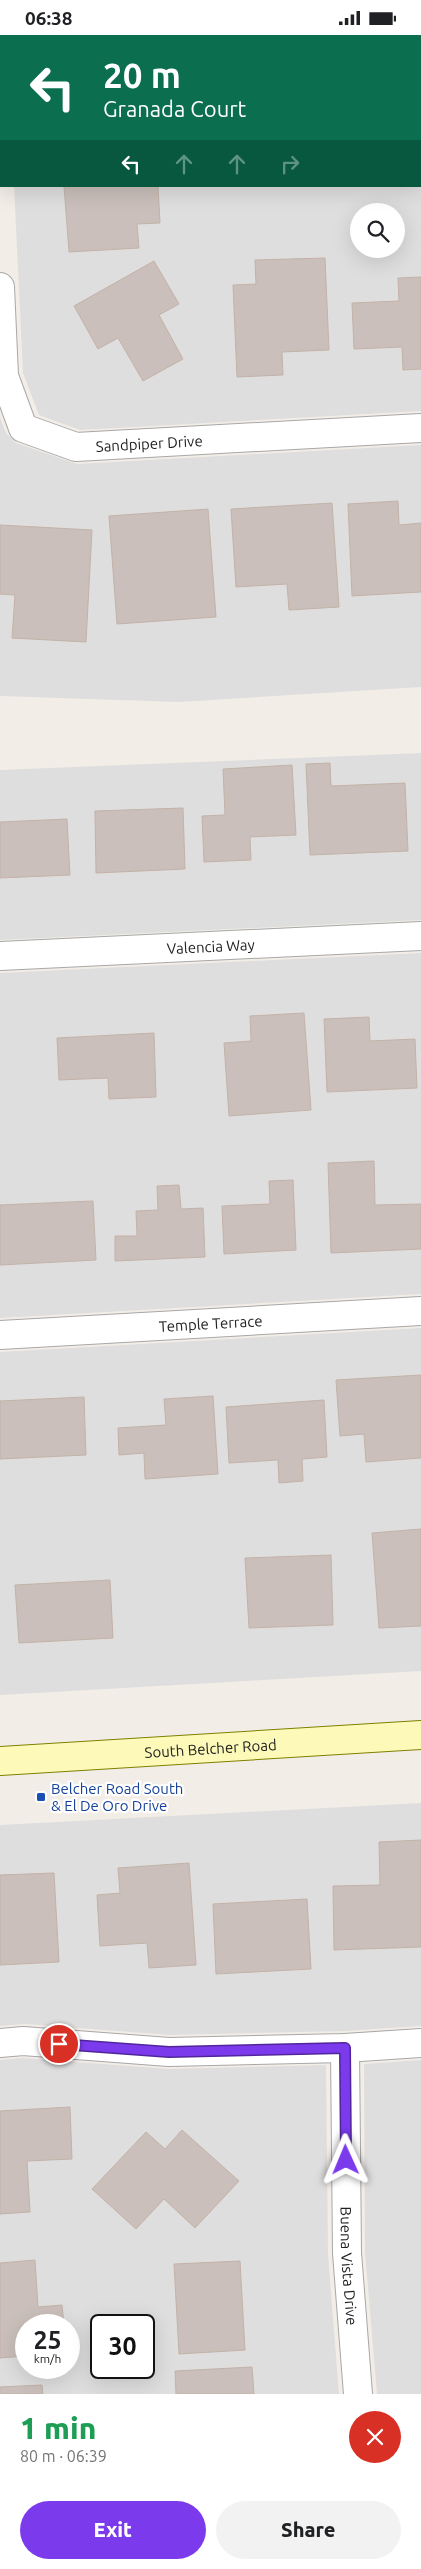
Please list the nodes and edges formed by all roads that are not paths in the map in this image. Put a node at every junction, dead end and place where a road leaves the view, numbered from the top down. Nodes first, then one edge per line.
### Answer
1 (0, 287) edge
2 (421, 428) edge
3 (421, 936) edge
4 (0, 956) edge
5 (421, 1311) edge
6 (0, 1335) edge
7 (421, 1735) edge
8 (0, 1761) edge
9 (0, 2043) edge
10 (421, 2043) edge
11 (345, 2048) junction
12 (358, 2394) edge

1 - 2 street, Sandpiper Drive
3 - 4 street, Valencia Way
5 - 6 street, Temple Terrace
7 - 8 main road, South Belcher Road
9 - 11 street
10 - 11 street
11 - 12 street, Buena Vista Drive

